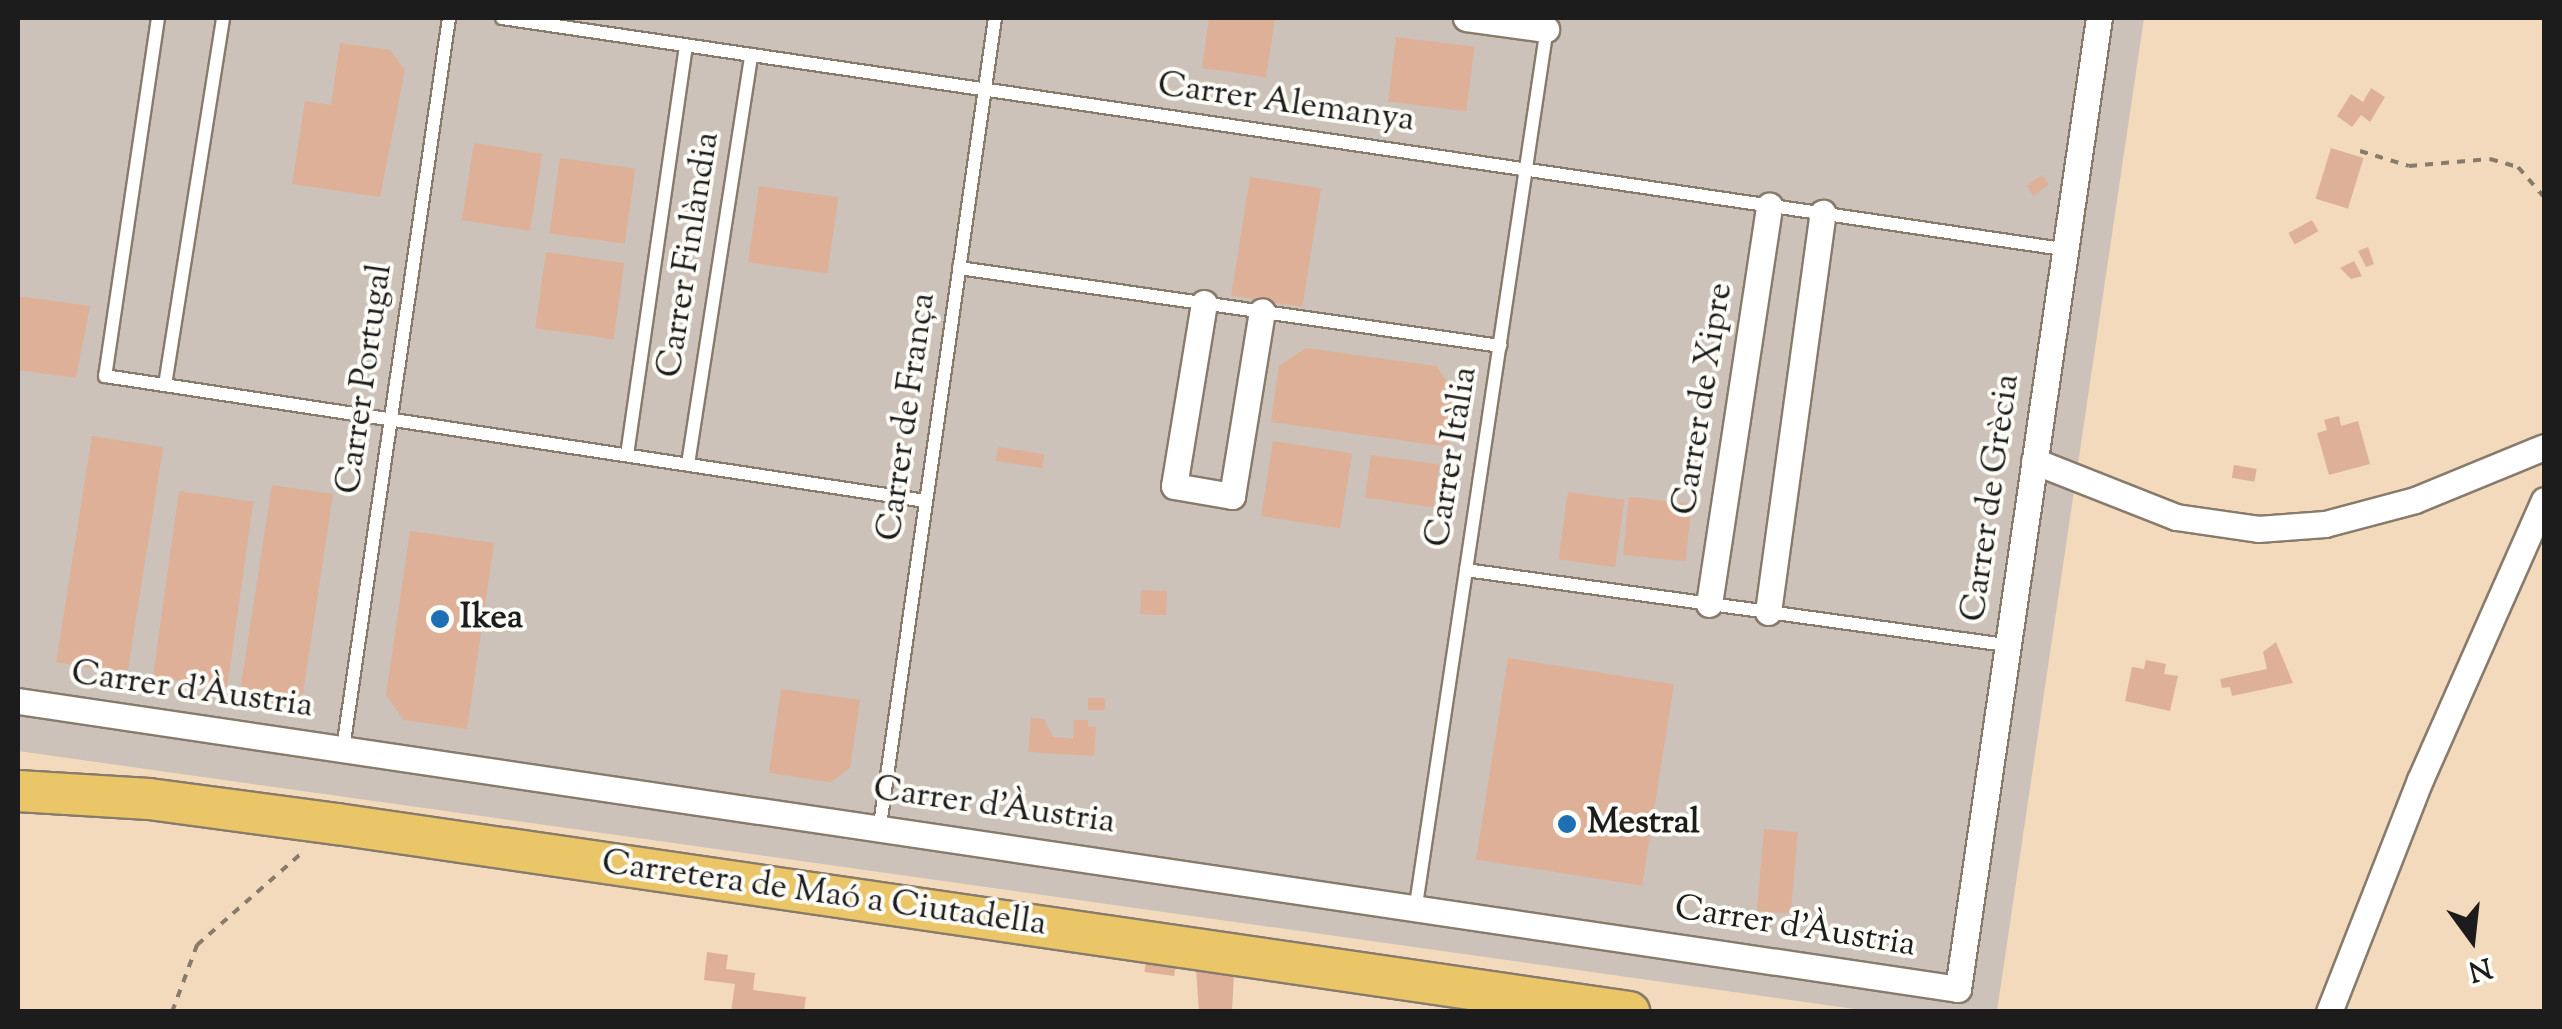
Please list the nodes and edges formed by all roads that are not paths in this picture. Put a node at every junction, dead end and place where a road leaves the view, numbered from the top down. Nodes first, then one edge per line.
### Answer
1 (158, 18) edge
2 (223, 18) edge
3 (449, 18) edge
4 (502, 18) edge
5 (995, 18) edge
6 (1466, 18) edge
7 (2098, 18) edge
8 (1547, 23) edge
9 (686, 45) junction
10 (752, 54) junction
11 (985, 89) junction
12 (1527, 170) junction
13 (1769, 205) junction
14 (1823, 213) junction
15 (2062, 249) junction
16 (959, 268) junction
17 (1204, 303) junction
18 (1262, 311) junction
19 (1500, 346) junction
20 (165, 385) junction
21 (391, 418) junction
22 (2544, 447) edge
23 (627, 455) junction
24 (2034, 461) junction
25 (688, 464) junction
26 (2544, 500) edge
27 (926, 501) junction
28 (1466, 570) junction
29 (1708, 604) junction
30 (1768, 612) junction
31 (2006, 646) junction
32 (18, 701) edge
33 (343, 748) junction
34 (18, 790) edge
35 (880, 825) junction
36 (1416, 905) junction
37 (1958, 989) joint
38 (1629, 1012) edge
39 (2329, 1012) edge

1 - 20 lane
2 - 20 lane
3 - 21 lane, Carrer Portugal
4 - 9 lane, Carrer Alemanya
5 - 11 lane, Carrer de França
6 - 8 street
7 - 15 street, Carrer de Grècia
8 - 12 lane, Carrer Itàlia
9 - 10 lane, Carrer Alemanya
9 - 23 lane, Carrer Finlàndia
10 - 11 lane, Carrer Alemanya
10 - 25 lane, Carrer Finlàndia
11 - 12 lane, Carrer Alemanya
11 - 16 lane, Carrer de França
12 - 13 lane, Carrer Alemanya
12 - 19 lane, Carrer Itàlia
13 - 14 lane, Carrer Alemanya
13 - 29 street, Carrer de Xipre
14 - 15 lane, Carrer Alemanya
14 - 30 street
15 - 24 street, Carrer de Grècia
16 - 17 lane
16 - 27 lane, Carrer de França
17 - 18 lane
17 - 18 street
18 - 19 lane
19 - 28 lane, Carrer Itàlia
20 - 21 lane
21 - 23 lane
21 - 33 lane, Carrer Portugal
22 - 24 street
23 - 25 lane
24 - 31 street, Carrer de Grècia
25 - 27 lane
26 - 39 street
27 - 35 lane, Carrer de França
28 - 29 lane
28 - 36 lane, Carrer Itàlia
29 - 30 lane
30 - 31 lane
31 - 37 street, Carrer de Grècia
32 - 33 street, Carrer d'Àustria
33 - 35 street, Carrer d'Àustria
34 - 38 main road, Carretera de Maó a Ciutadella
35 - 36 street, Carrer d'Àustria
36 - 37 street, Carrer d'Àustria

